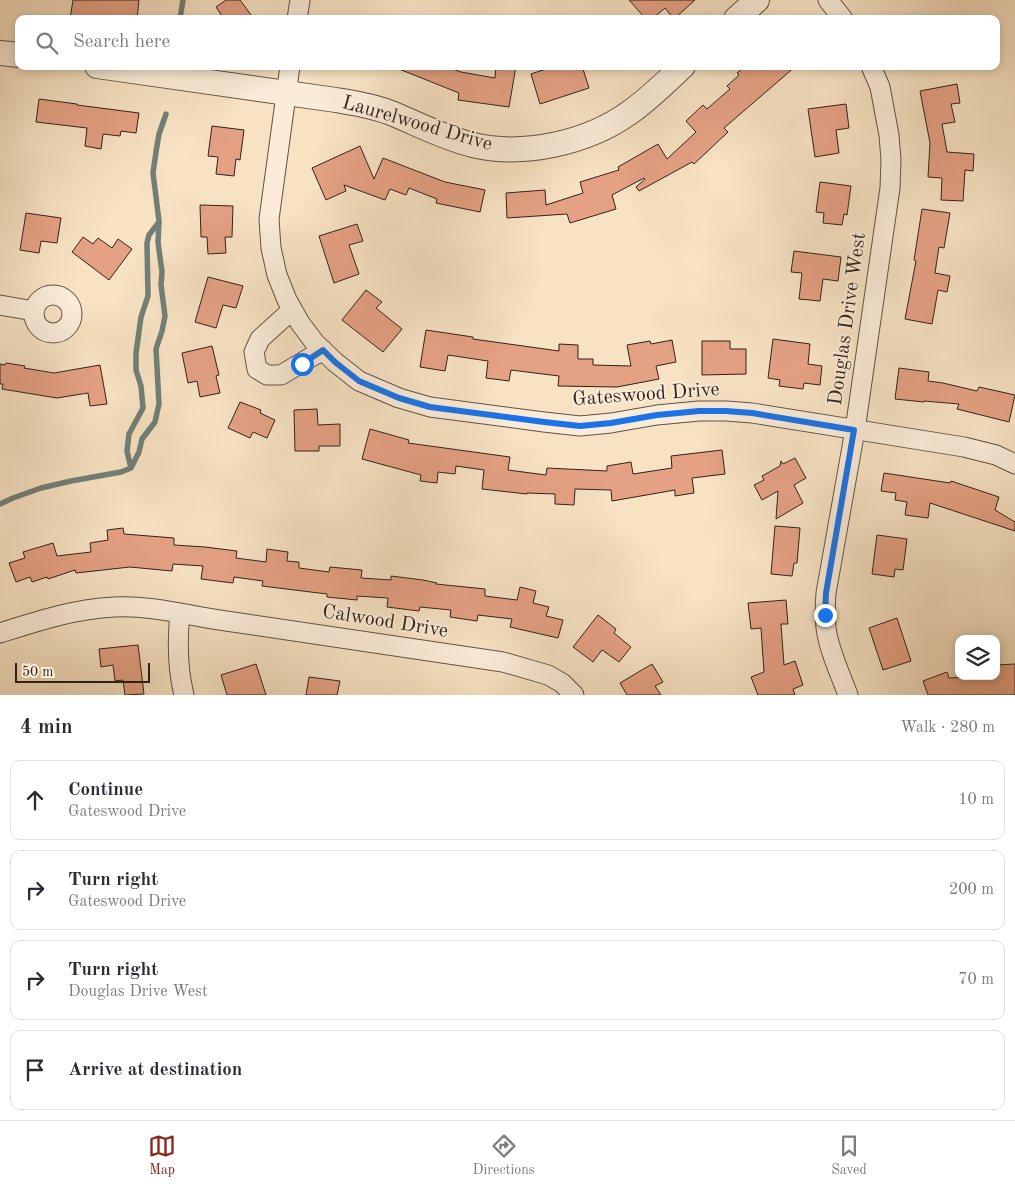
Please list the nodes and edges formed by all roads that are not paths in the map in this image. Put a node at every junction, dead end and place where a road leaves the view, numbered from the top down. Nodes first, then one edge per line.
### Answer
1 (300, 0) edge
2 (757, 0) edge
3 (828, 0) edge
4 (298, 15) edge
5 (740, 15) edge
6 (840, 15) edge
7 (0, 53) edge
8 (15, 55) edge
9 (126, 70) edge
10 (289, 70) edge
11 (679, 70) edge
12 (873, 70) edge
13 (286, 92) junction
14 (0, 306) edge
15 (292, 310) junction
16 (34, 311) dead end
17 (323, 350) junction
18 (854, 430) junction
19 (1015, 464) edge
20 (180, 613) junction
21 (0, 633) edge
22 (184, 695) edge
23 (574, 695) edge
24 (848, 695) edge

1 - 4 street
2 - 5 street
3 - 6 street
7 - 8 street
9 - 13 street, Laurelwood Drive
10 - 13 street, Gateswood Drive
11 - 13 street, Laurelwood Drive
12 - 18 street, Douglas Drive West
13 - 15 street, Gateswood Drive
14 - 16 street
15 - 17 street, Gateswood Drive
15 - 17 street
17 - 18 street, Gateswood Drive
18 - 19 street, Gateswood Drive
18 - 24 street, Douglas Drive West
20 - 21 street, Calwood Drive
20 - 22 street
20 - 23 street, Calwood Drive

